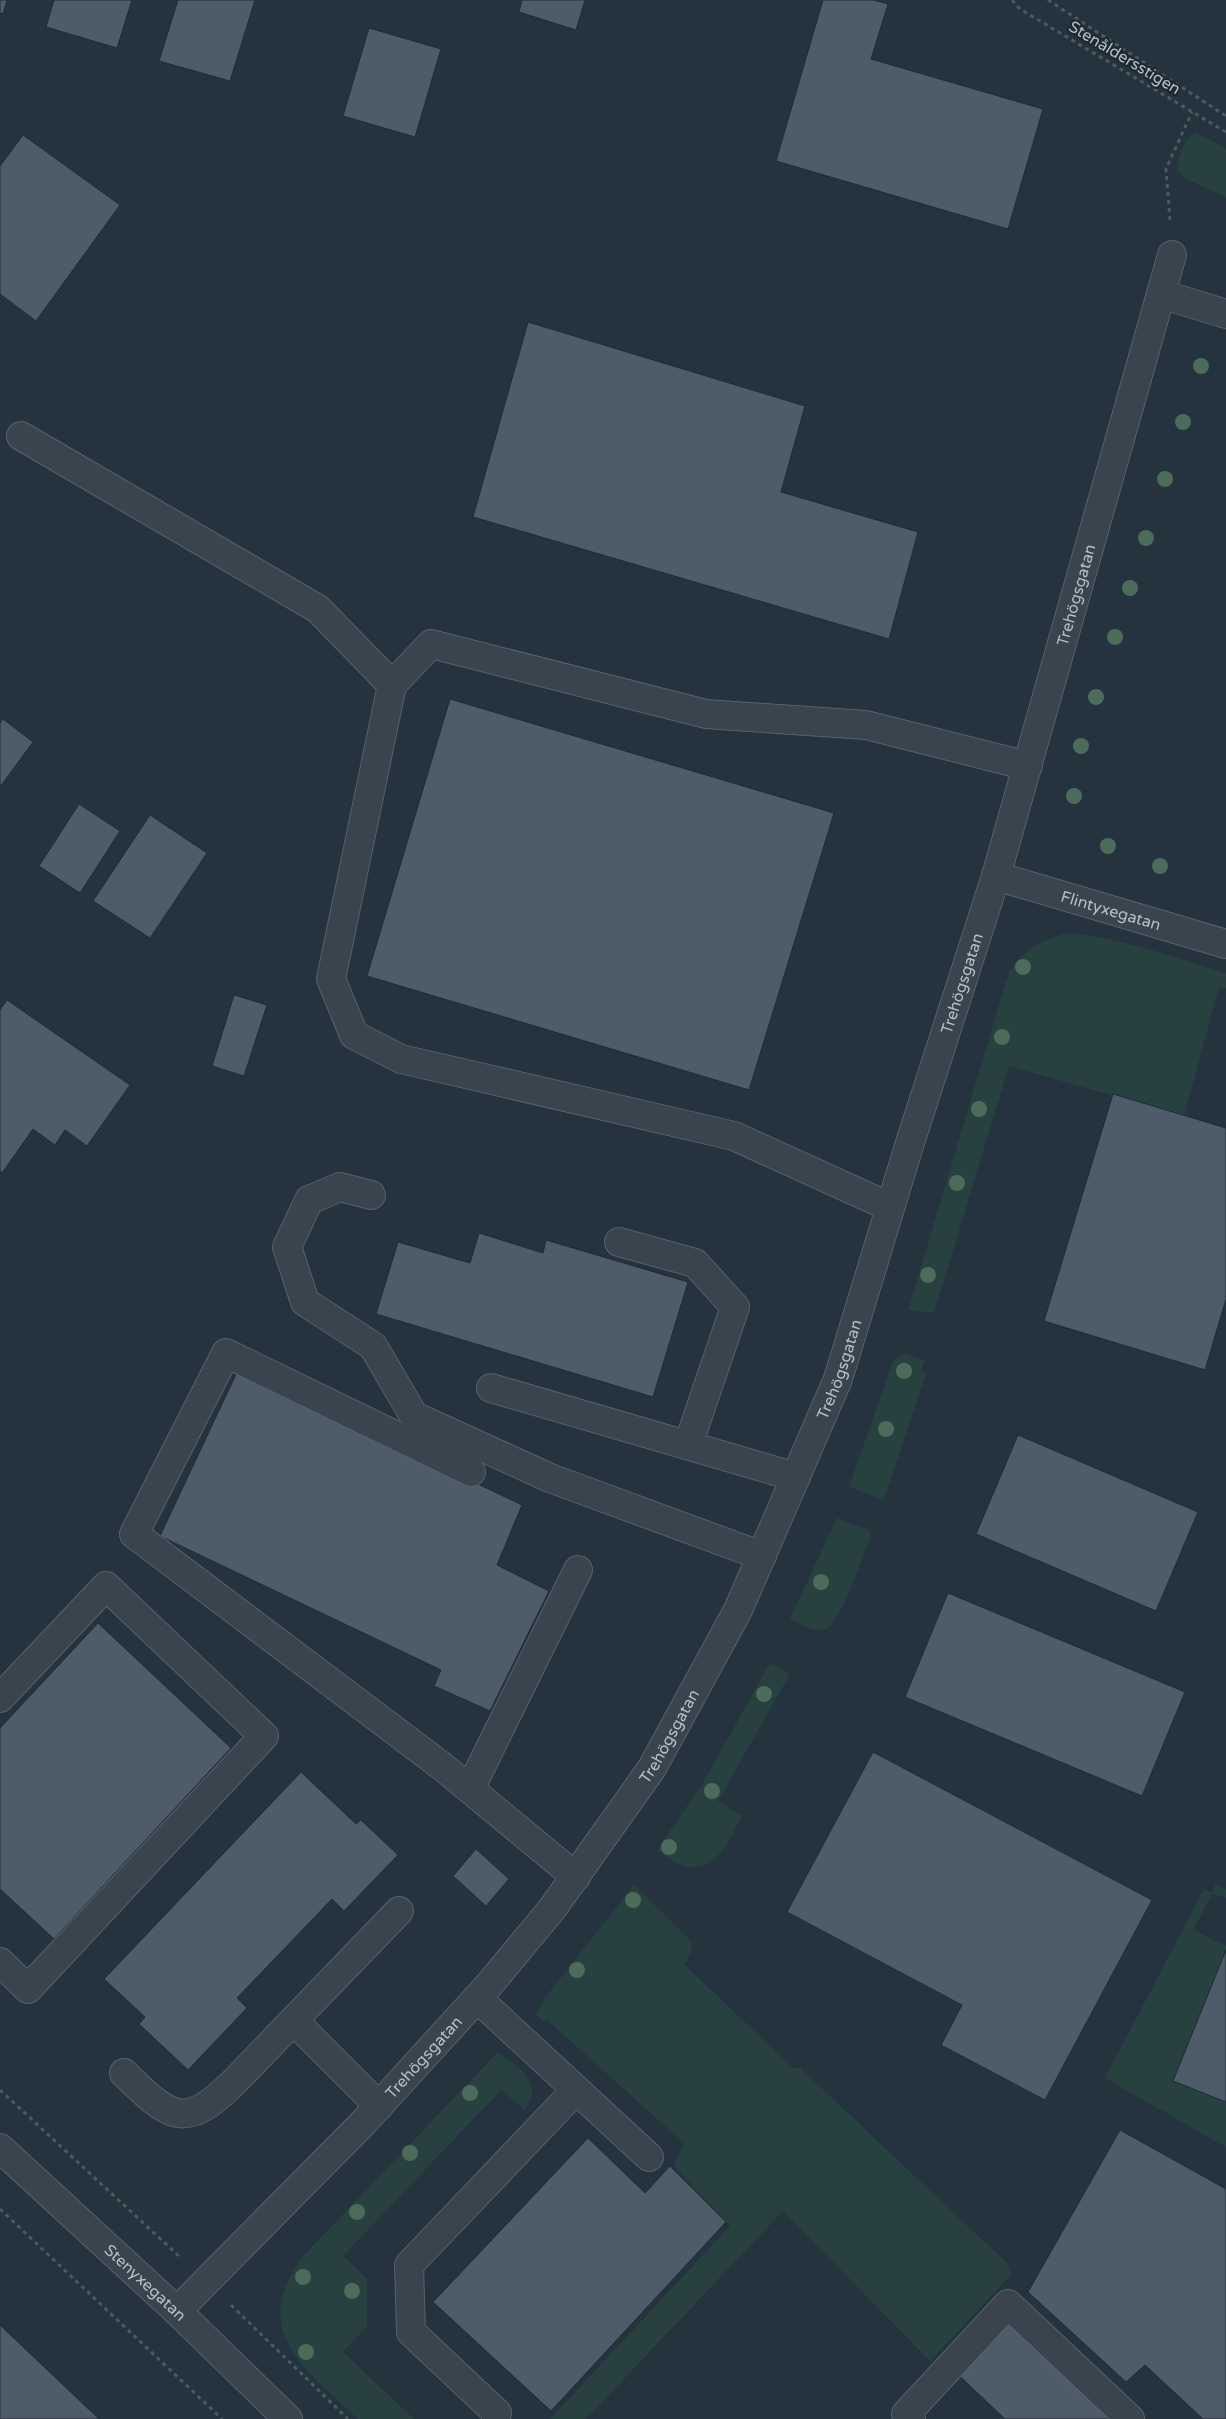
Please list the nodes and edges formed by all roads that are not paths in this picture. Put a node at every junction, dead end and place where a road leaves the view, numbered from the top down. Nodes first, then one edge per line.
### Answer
1 (1172, 256) road end
2 (1161, 294) junction
3 (1226, 314) edge
4 (21, 436) dead end
5 (392, 685) junction
6 (1028, 766) junction
7 (996, 876) junction
8 (1226, 944) edge
9 (371, 1195) dead end
10 (890, 1207) junction
11 (619, 1242) dead end
12 (491, 1388) dead end
13 (688, 1445) junction
14 (471, 1472) dead end
15 (796, 1477) junction
16 (762, 1556) junction
17 (578, 1570) dead end
18 (0, 1698) edge
19 (470, 1789) junction
20 (576, 1876) junction
21 (399, 1911) dead end
22 (0, 1962) edge
23 (477, 1998) junction
24 (294, 2021) junction
25 (124, 2073) dead end
26 (576, 2090) junction
27 (379, 2106) junction
28 (2, 2153) edge
29 (649, 2157) dead end
30 (177, 2311) junction
31 (288, 2419) edge
32 (496, 2419) edge
33 (911, 2419) edge
34 (1130, 2419) edge

1 - 2 street, Trehögsgatan
2 - 3 street
2 - 6 street, Trehögsgatan
4 - 5 street
5 - 6 street
5 - 10 street
6 - 7 street, Trehögsgatan
7 - 8 street, Flintyxegatan
7 - 10 street, Trehögsgatan
9 - 16 street
10 - 15 street, Trehögsgatan
11 - 13 street
12 - 13 street
13 - 15 street
14 - 19 street
15 - 16 street, Trehögsgatan
16 - 20 street, Trehögsgatan
17 - 19 street
18 - 22 street
19 - 20 street
20 - 23 street, Trehögsgatan
21 - 24 street
23 - 26 street
23 - 27 street, Trehögsgatan
24 - 25 street
24 - 27 street
26 - 29 street
26 - 32 street
27 - 30 street, Trehögsgatan
28 - 30 street, Stenyxegatan
30 - 31 street, Stenyxegatan
33 - 34 street

